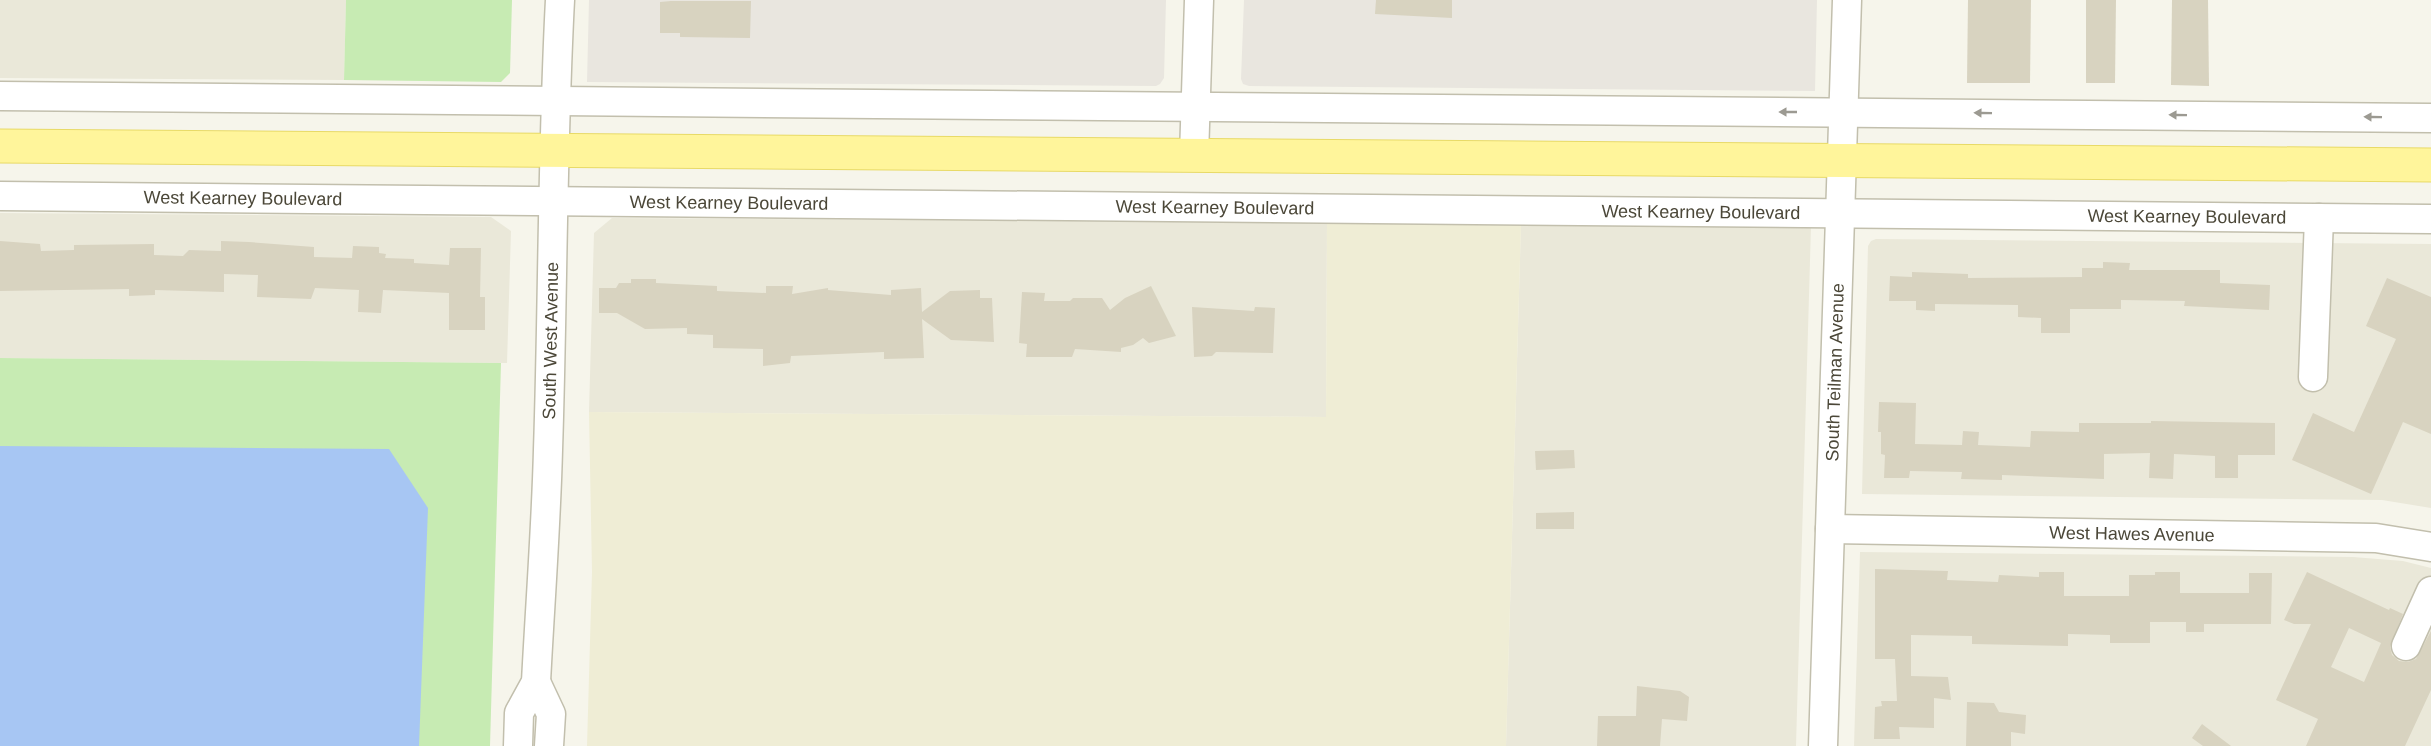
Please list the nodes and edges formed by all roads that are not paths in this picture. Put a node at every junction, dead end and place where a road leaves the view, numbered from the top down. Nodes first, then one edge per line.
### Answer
1 (560, 0) edge
2 (1199, 0) edge
3 (1847, 0) edge
4 (0, 96) edge
5 (555, 101) junction
6 (1196, 106) junction
7 (1844, 112) junction
8 (2431, 118) edge
9 (0, 146) edge
10 (556, 150) junction
11 (1194, 156) junction
12 (1842, 162) junction
13 (2431, 165) edge
14 (0, 195) edge
15 (555, 201) junction
16 (1840, 213) junction
17 (2319, 218) junction
18 (2431, 219) edge
19 (2313, 377) dead end
20 (1830, 529) junction
21 (2431, 547) edge
22 (2431, 591) edge
23 (2406, 646) dead end
24 (536, 682) junction
25 (518, 746) edge
26 (549, 746) edge
27 (1823, 746) edge

1 - 5 street, South West Avenue
2 - 6 street
3 - 7 street, South Teilman Avenue
4 - 5 street
5 - 6 street
5 - 10 street, South West Avenue
7 -> 6 street
6 - 11 street
8 -> 7 street
7 - 12 street, South Teilman Avenue
9 - 10 main road
10 - 11 main road
10 - 15 street, South West Avenue
11 - 12 main road
12 - 13 main road
12 - 16 street, South Teilman Avenue
14 - 15 street, West Kearney Boulevard
15 - 16 street, West Kearney Boulevard
15 - 24 street, South West Avenue
16 - 17 street, West Kearney Boulevard
16 - 20 street, South Teilman Avenue
17 - 18 street, West Kearney Boulevard
17 - 19 street
20 - 21 street, West Hawes Avenue
20 - 27 street, South Teilman Avenue
22 - 23 street
24 - 25 street, South West Avenue
24 - 26 street, South West Avenue

